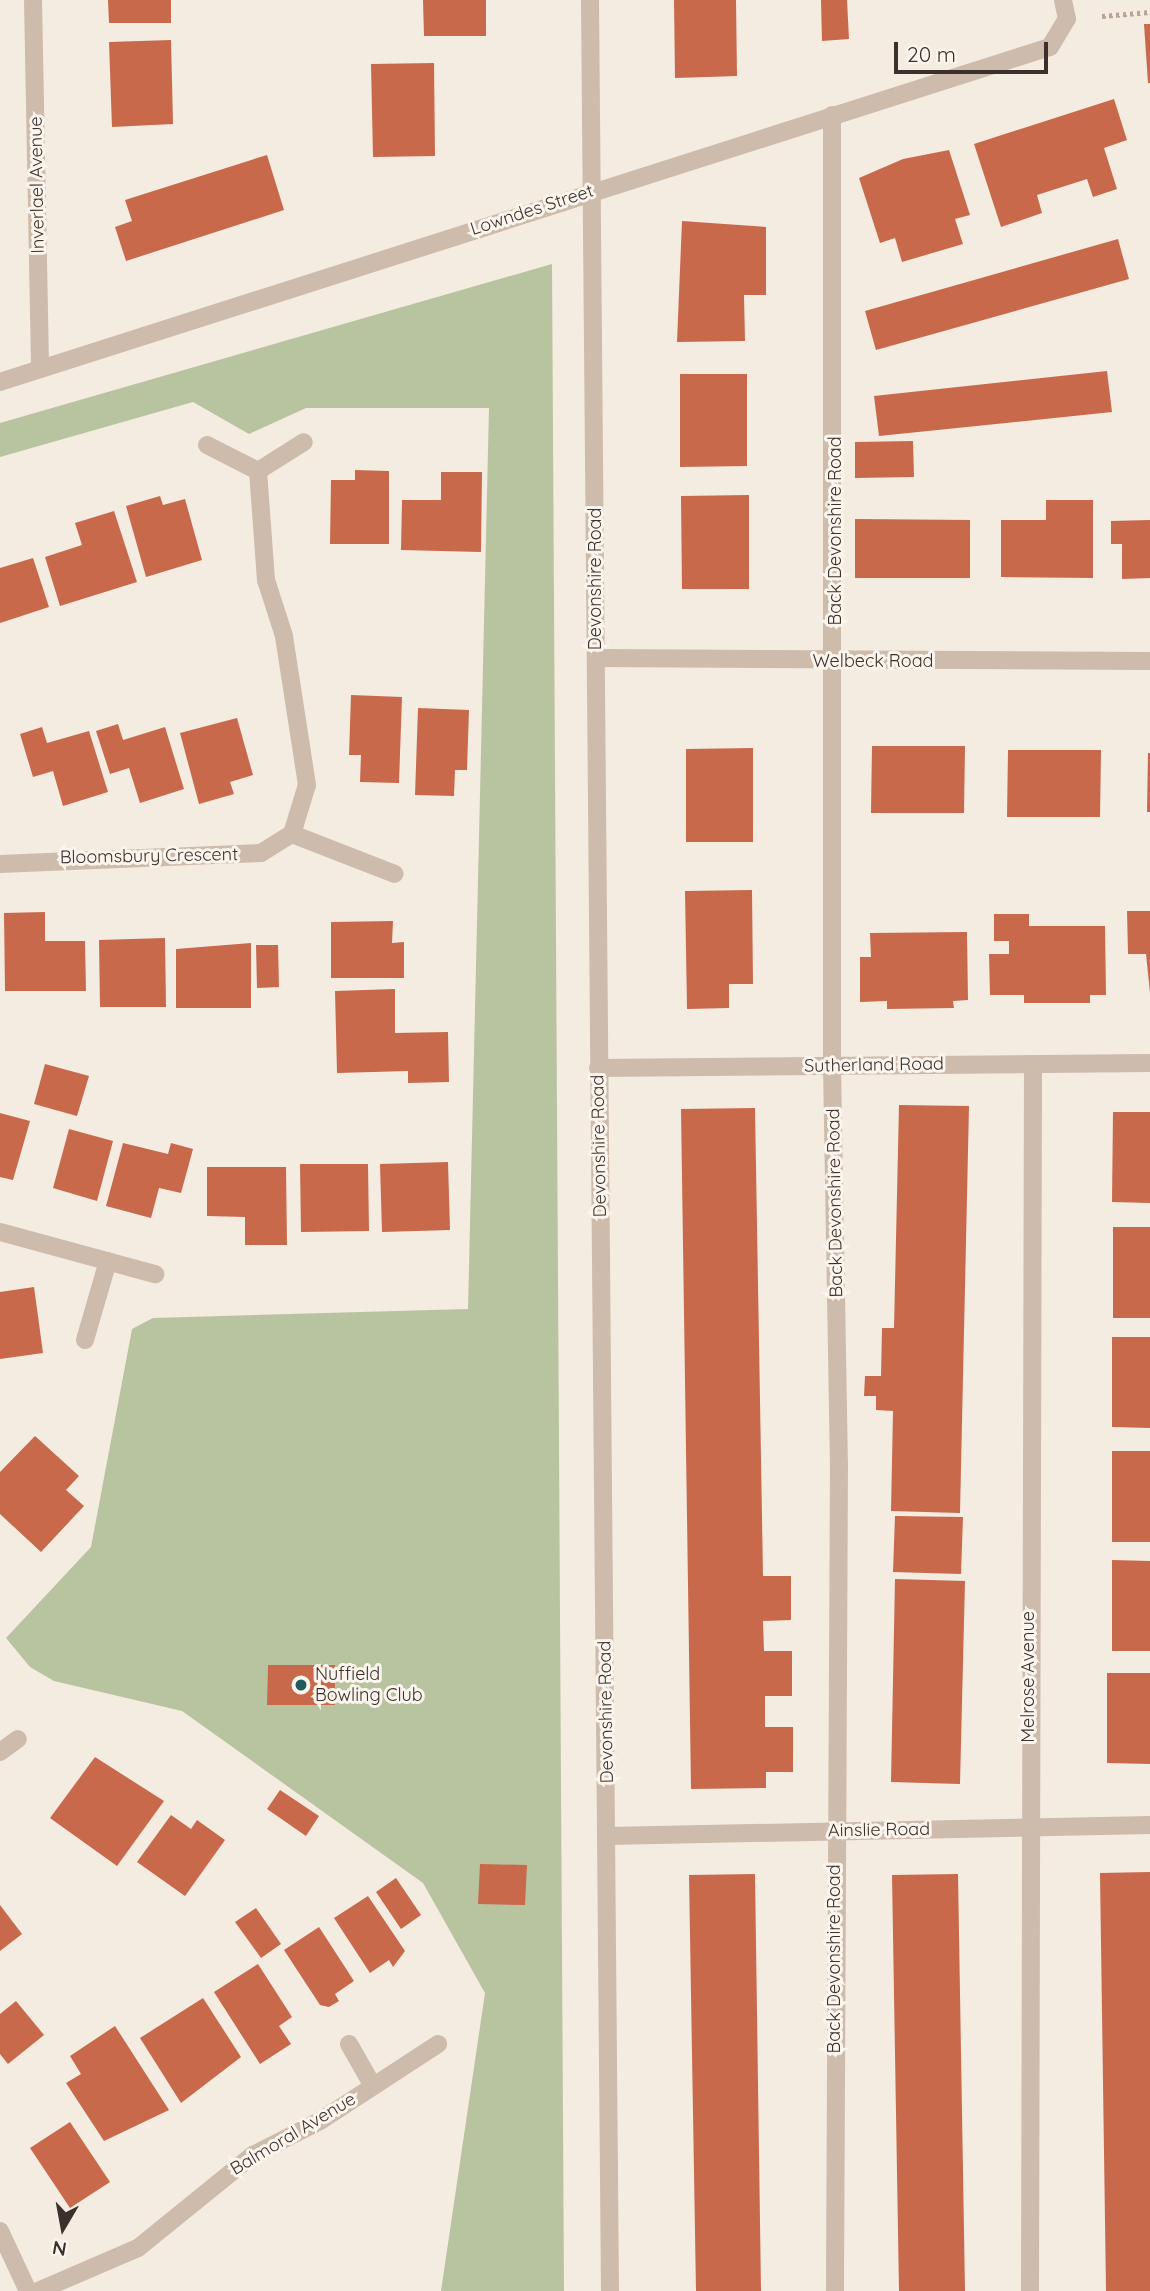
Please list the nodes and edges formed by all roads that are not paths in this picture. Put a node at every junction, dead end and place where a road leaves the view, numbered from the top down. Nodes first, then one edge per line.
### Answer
1 (33, 0) edge
2 (590, 0) edge
3 (1063, 0) edge
4 (832, 115) junction
5 (592, 190) junction
6 (40, 369) junction
7 (0, 382) edge
8 (304, 442) dead end
9 (207, 445) dead end
10 (258, 471) junction
11 (596, 658) junction
12 (1150, 661) edge
13 (835, 662) junction
14 (292, 834) junction
15 (0, 864) edge
16 (395, 874) dead end
17 (1150, 1063) edge
18 (1033, 1064) junction
19 (832, 1066) junction
20 (598, 1068) junction
21 (0, 1233) edge
22 (108, 1261) junction
23 (155, 1275) dead end
24 (85, 1340) dead end
25 (18, 1739) dead end
26 (0, 1752) edge
27 (1150, 1825) edge
28 (1027, 1828) junction
29 (833, 1830) junction
30 (608, 1836) junction
31 (349, 2044) dead end
32 (438, 2044) dead end
33 (373, 2086) junction
34 (0, 2231) edge
35 (28, 2291) edge
36 (38, 2291) edge
37 (610, 2291) edge
38 (835, 2291) edge
39 (1030, 2291) edge

1 - 6 street, Inverlael Avenue
2 - 5 street, Devonshire Road
3 - 4 street, Lowndes Street
4 - 5 street, Lowndes Street
4 - 13 street, Back Devonshire Road
5 - 6 street, Lowndes Street
5 - 11 street, Devonshire Road
6 - 7 street, Lowndes Street
8 - 10 street
9 - 10 street
10 - 14 street
11 - 13 street, Welbeck Road
11 - 20 street, Devonshire Road
12 - 13 street, Welbeck Road
13 - 19 street, Back Devonshire Road
14 - 15 street, Bloomsbury Crescent
14 - 16 street
17 - 18 street, Sutherland Road
18 - 19 street, Sutherland Road
18 - 28 street, Melrose Avenue
19 - 20 street, Sutherland Road
19 - 29 street, Back Devonshire Road
20 - 30 street, Devonshire Road
21 - 22 street
22 - 23 street
22 - 24 street
25 - 26 street
27 - 28 street, Ainslie Road
28 - 29 street, Ainslie Road
28 - 39 street, Melrose Avenue
29 - 30 street, Ainslie Road
29 - 38 street, Back Devonshire Road
30 - 37 street, Devonshire Road
31 - 33 street, Balmoral Avenue
32 - 33 street, Balmoral Avenue
33 - 36 street, Balmoral Avenue
34 - 35 street

